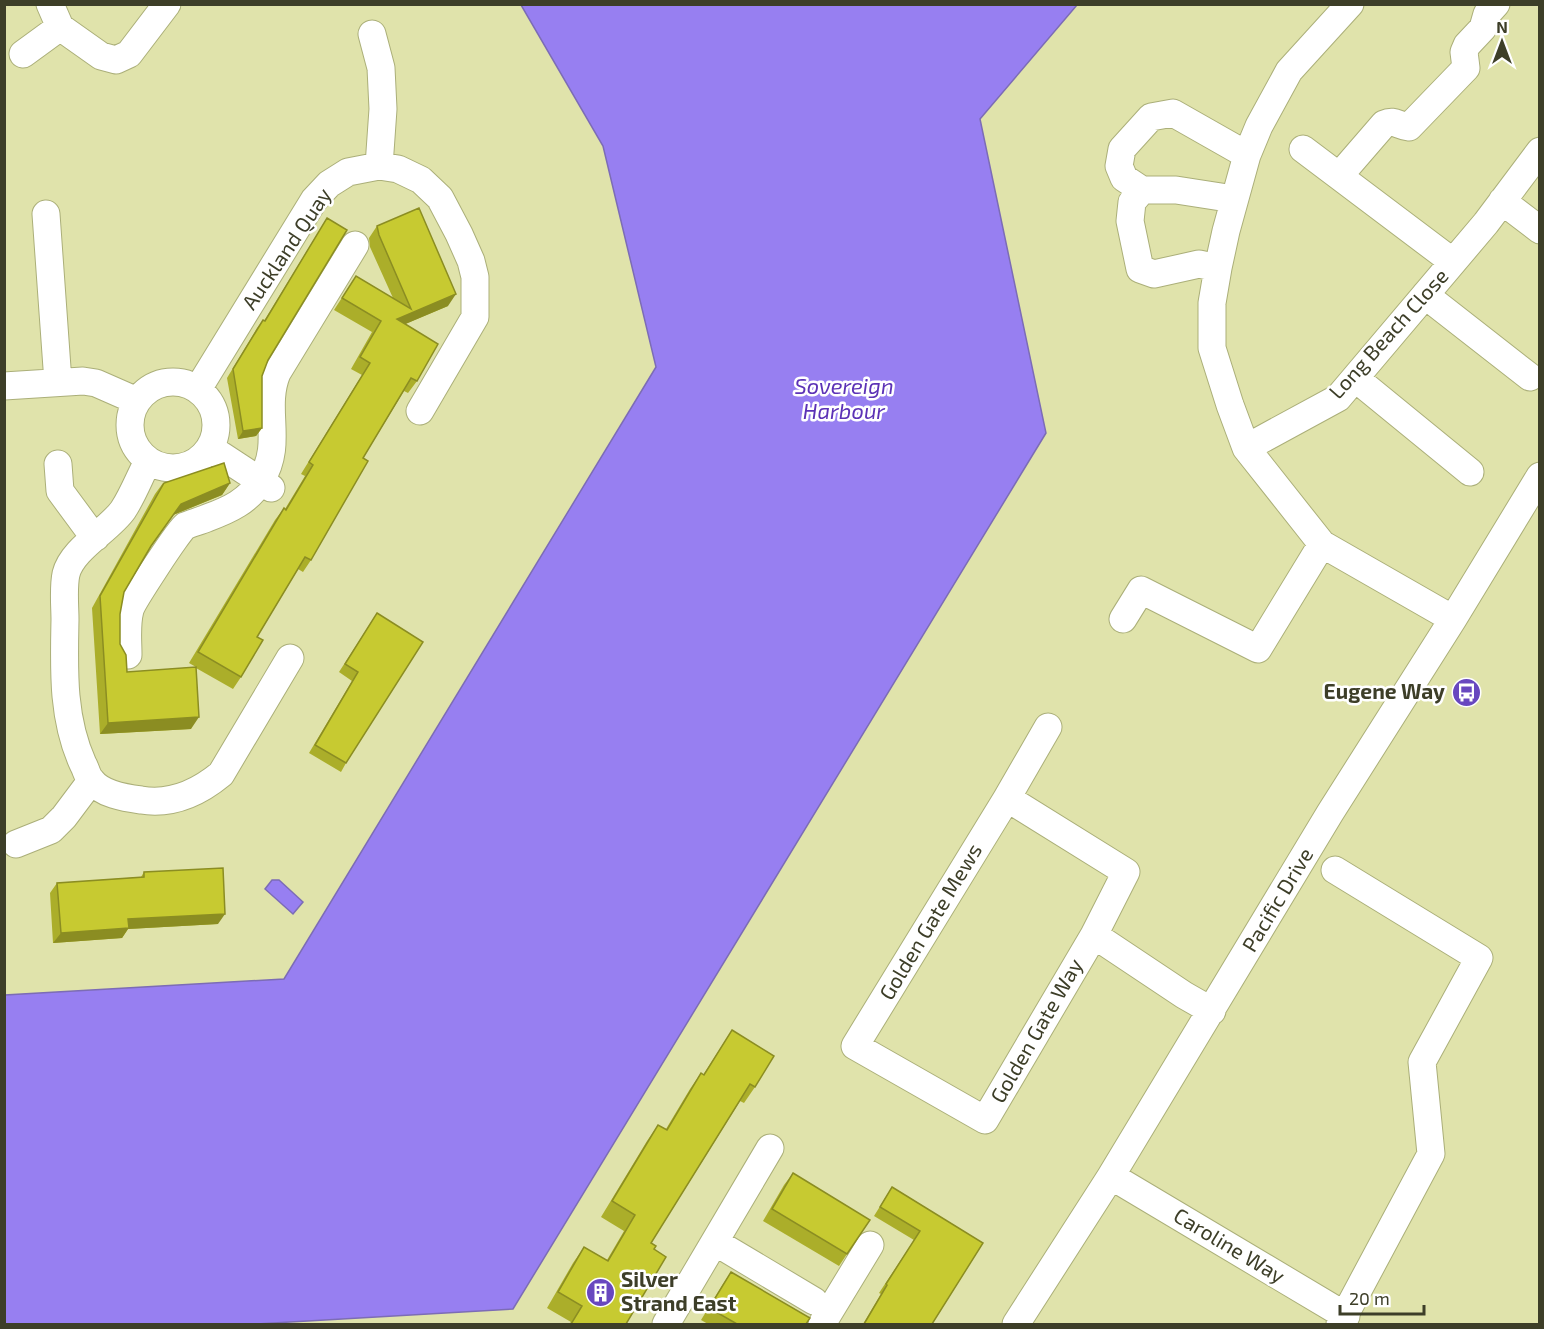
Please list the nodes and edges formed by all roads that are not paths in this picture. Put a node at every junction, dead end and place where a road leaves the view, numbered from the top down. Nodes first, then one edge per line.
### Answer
1 (167, 4) edge
2 (1350, 4) edge
3 (1496, 4) edge
4 (55, 16) edge
5 (372, 34) dead end
6 (23, 54) dead end
7 (1303, 148) dead end
8 (1539, 151) edge
9 (1247, 155) junction
10 (379, 166) junction
11 (1339, 176) junction
12 (1142, 190) junction
13 (1234, 199) junction
14 (1502, 201) junction
15 (46, 214) dead end
16 (1539, 230) edge
17 (355, 245) dead end
18 (1453, 262) junction
19 (1218, 268) junction
20 (1425, 295) junction
21 (1530, 377) dead end
22 (1354, 378) junction
23 (58, 382) junction
24 (4, 386) edge
25 (198, 389) junction
26 (137, 401) junction
27 (420, 411) dead end
28 (210, 448) junction
29 (1246, 448) junction
30 (148, 460) junction
31 (58, 464) dead end
32 (1470, 472) dead end
33 (1539, 476) edge
34 (266, 484) junction
35 (96, 537) junction
36 (1323, 544) junction
37 (1123, 619) dead end
38 (1453, 619) junction
39 (128, 656) edge
40 (290, 658) dead end
41 (1048, 727) dead end
42 (91, 781) junction
43 (1007, 798) junction
44 (16, 844) dead end
45 (1335, 870) dead end
46 (1094, 935) junction
47 (1212, 1011) junction
48 (855, 1046) joint
49 (770, 1148) dead end
50 (1111, 1176) junction
51 (715, 1242) junction
52 (870, 1245) dead end
53 (818, 1313) edge
54 (1343, 1320) edge
55 (666, 1324) edge
56 (1016, 1324) edge

1 - 4 street
2 - 9 street
3 - 11 street
4 - 6 street
5 - 10 street
7 - 11 street
8 - 14 street, Long Beach Close
9 - 12 street
9 - 13 street
10 - 25 street, Auckland Quay
10 - 27 street, Auckland Quay
11 - 18 street
12 - 13 street
12 - 19 street
13 - 19 street
14 - 16 street
14 - 18 street, Long Beach Close
15 - 23 street
17 - 34 street
18 - 20 street, Long Beach Close
19 - 29 street
20 - 21 street
20 - 22 street, Long Beach Close
22 - 29 street, Long Beach Close
22 - 32 street
23 - 24 street
23 - 26 street
25 - 26 street
25 - 28 street
26 - 30 street
28 - 30 street
28 - 34 street
29 - 36 street
30 - 35 street
31 - 35 street
33 - 38 street, Pacific Drive
34 - 39 street
35 - 42 street
36 - 37 street
36 - 38 street
38 - 47 street, Pacific Drive
40 - 42 street
41 - 43 street, Golden Gate Mews
42 - 44 street
43 - 46 street
43 - 48 street, Golden Gate Mews
45 - 54 street, Caroline Way
46 - 47 street, Golden Gate Way
46 - 48 street, Golden Gate Way
47 - 50 street, Pacific Drive
49 - 51 street
50 - 54 street, Caroline Way
50 - 56 street, Pacific Drive
51 - 53 street
51 - 55 street
52 - 53 street

